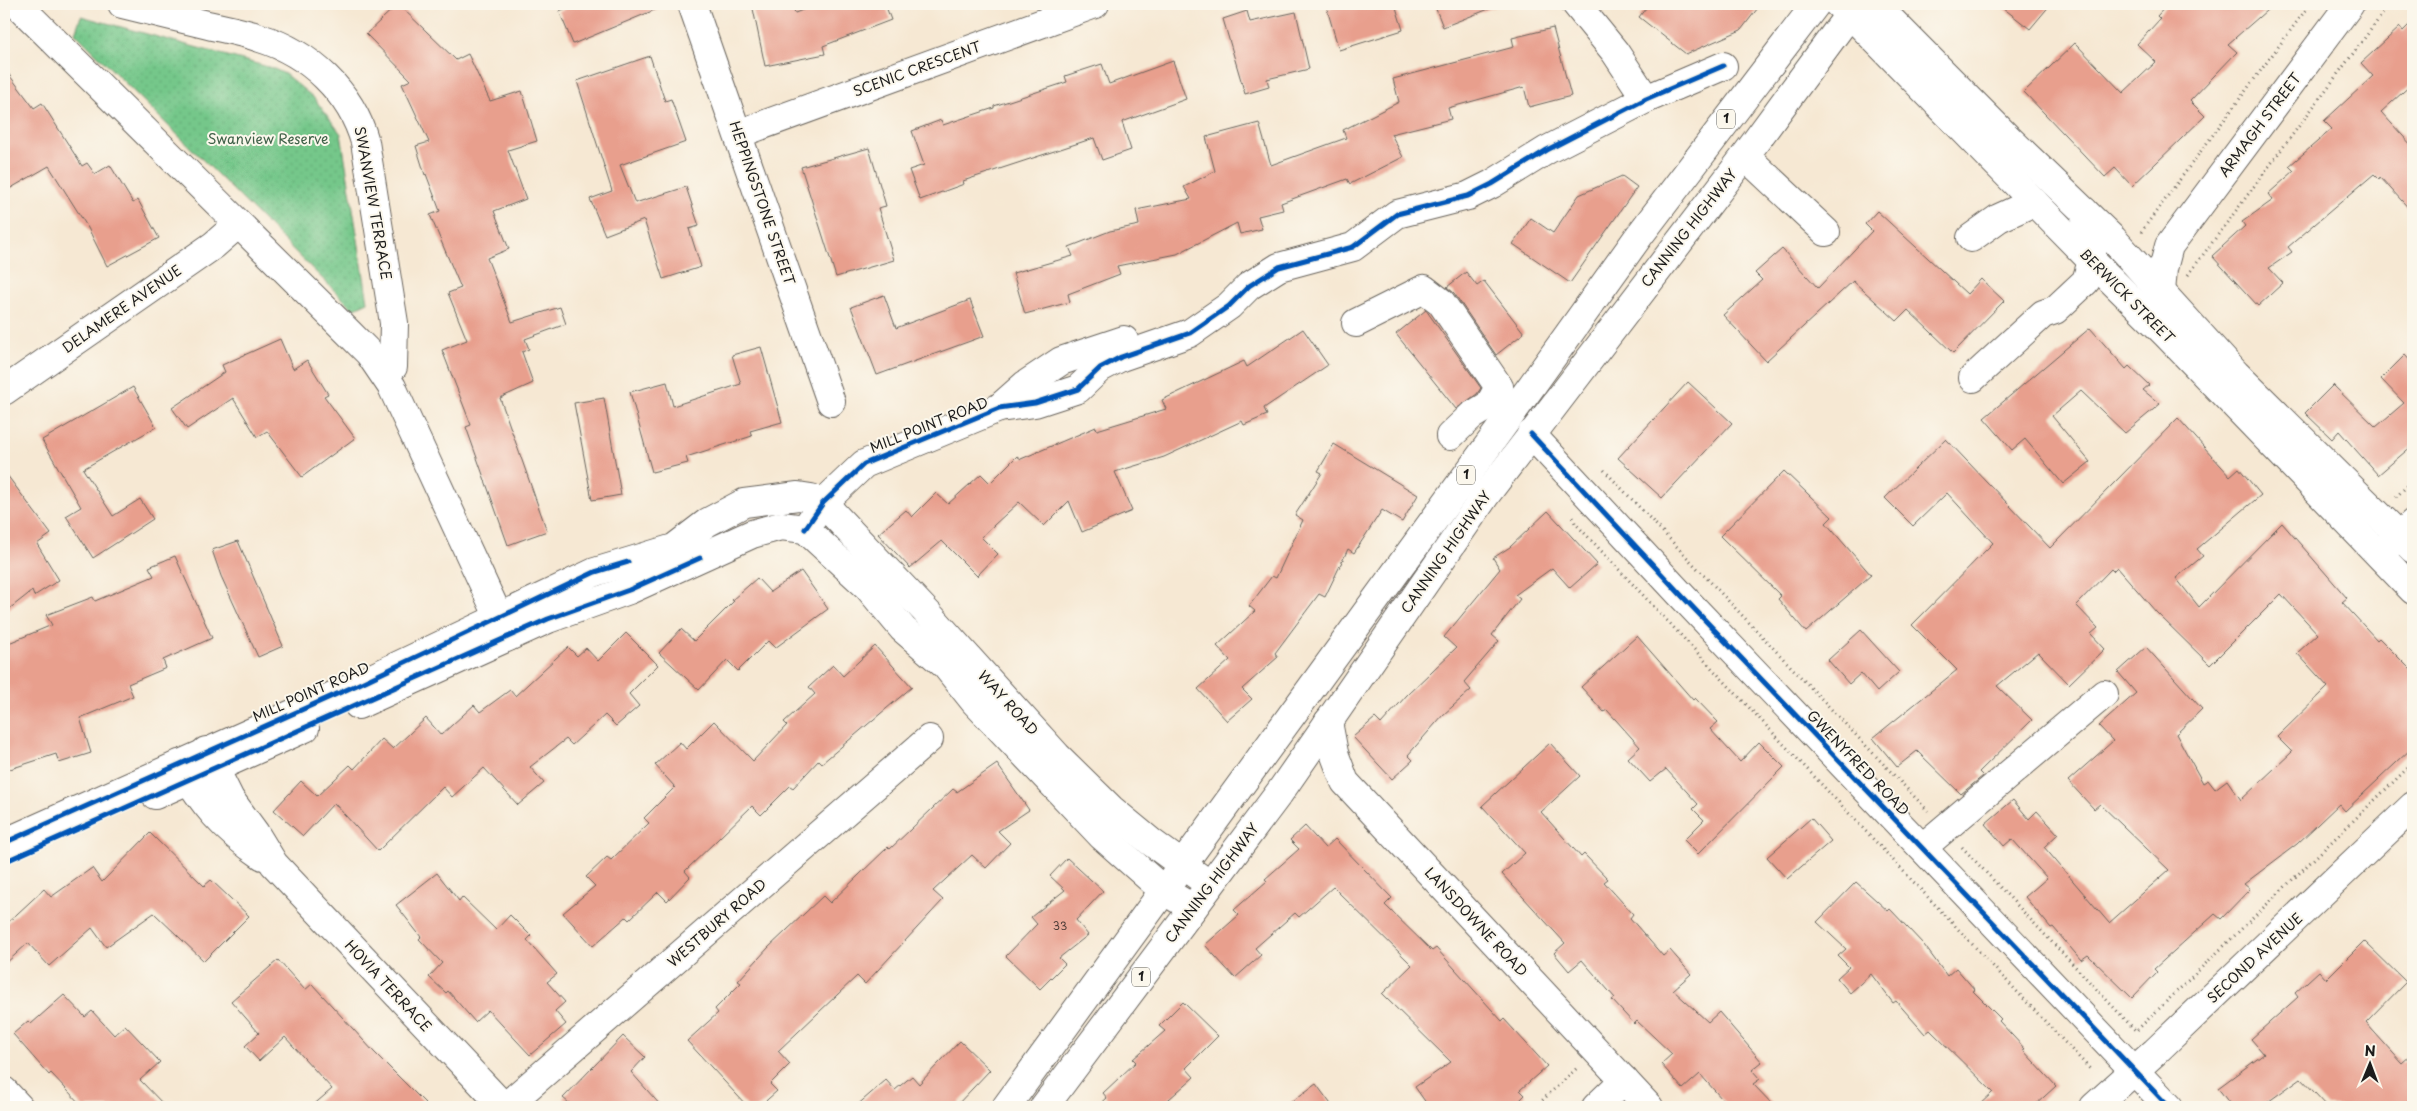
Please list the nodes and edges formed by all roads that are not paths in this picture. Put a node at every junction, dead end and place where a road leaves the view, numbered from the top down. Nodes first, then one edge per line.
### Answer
1 (17, 4) edge
2 (122, 4) edge
3 (692, 4) edge
4 (1095, 4) edge
5 (1576, 4) edge
6 (1816, 4) edge
7 (2350, 4) edge
8 (1855, 6) edge
9 (1723, 66) dead end
10 (1646, 99) junction
11 (738, 134) junction
12 (1745, 156) junction
13 (2034, 202) junction
14 (2084, 212) junction
15 (238, 224) junction
16 (1826, 232) dead end
17 (1971, 238) dead end
18 (2169, 246) junction
19 (2134, 247) junction
20 (2092, 261) junction
21 (2173, 286) junction
22 (1356, 324) dead end
23 (385, 374) junction
24 (1973, 378) dead end
25 (4, 391) edge
26 (831, 402) dead end
27 (1531, 434) junction
28 (1450, 436) dead end
29 (823, 503) junction
30 (805, 529) junction
31 (2409, 536) edge
32 (2378, 554) junction
33 (2413, 590) edge
34 (503, 628) junction
35 (2104, 694) dead end
36 (1328, 722) junction
37 (929, 740) dead end
38 (210, 760) junction
39 (184, 772) junction
40 (2413, 806) edge
41 (4, 842) edge
42 (1923, 847) junction
43 (4, 862) edge
44 (274, 864) junction
45 (1183, 865) junction
46 (1210, 885) junction
47 (1164, 891) junction
48 (1193, 908) junction
49 (2135, 1071) junction
50 (1624, 1080) junction
51 (4, 1091) edge
52 (19, 1107) edge
53 (504, 1107) edge
54 (1006, 1107) edge
55 (1044, 1107) edge
56 (1596, 1107) edge
57 (1649, 1107) edge
58 (2094, 1107) edge
59 (2169, 1107) edge

1 - 15 main road
2 - 23 main road, SWANVIEW TERRACE
3 - 11 main road, HEPPINGSTONE STREET
4 - 11 main road, SCENIC CRESCENT
5 - 10 main road
6 - 45 main road, CANNING HIGHWAY / 1
7 - 18 main road, ARMAGH STREET
8 - 12 main road, CANNING HIGHWAY / 1
8 - 13 main road, BERWICK STREET
8 - 14 main road, BERWICK STREET
9 - 10 main road, MILL POINT ROAD
10 - 29 main road, MILL POINT ROAD
11 - 26 main road, HEPPINGSTONE STREET
12 - 16 main road
12 - 27 main road, CANNING HIGHWAY / 1
13 - 17 main road
13 - 20 main road, BERWICK STREET
14 - 19 main road, BERWICK STREET
14 - 20 main road
15 - 23 main road
15 - 25 main road, DELAMERE AVENUE
18 - 19 main road
18 - 21 main road, ARMAGH STREET
19 - 21 main road, BERWICK STREET
20 - 24 main road
20 - 32 main road, BERWICK STREET
21 - 31 main road, BERWICK STREET
22 - 28 main road
23 - 34 main road
27 - 36 main road, CANNING HIGHWAY / 1
27 - 42 main road, GWENYFRED ROAD
29 - 30 main road, MILL POINT ROAD
29 - 34 main road, MILL POINT ROAD
29 - 45 main road, WAY ROAD
30 - 34 main road, MILL POINT ROAD
30 - 47 main road, WAY ROAD
31 - 32 main road
32 - 33 main road, BERWICK STREET
34 - 38 main road, MILL POINT ROAD
35 - 42 main road
36 - 46 main road, CANNING HIGHWAY / 1
36 - 50 main road, LANSDOWNE ROAD
37 - 53 main road, WESTBURY ROAD
38 - 39 main road, MILL POINT ROAD
38 - 44 main road, HOVIA TERRACE
39 - 41 main road, MILL POINT ROAD
39 - 43 main road, MILL POINT ROAD
39 - 44 main road, HOVIA TERRACE
40 - 49 main road, SECOND AVENUE
42 - 49 main road, GWENYFRED ROAD
44 - 53 main road, HOVIA TERRACE
45 - 46 main road, WAY ROAD
45 - 47 main road, CANNING HIGHWAY / 1
46 - 48 main road, CANNING HIGHWAY / 1
47 - 48 main road, WAY ROAD
47 - 54 main road, CANNING HIGHWAY / 1
48 - 55 main road, CANNING HIGHWAY / 1
49 - 58 main road, SECOND AVENUE
49 - 59 main road, GWENYFRED ROAD
50 - 56 main road
50 - 57 main road, LANSDOWNE ROAD
51 - 52 main road

